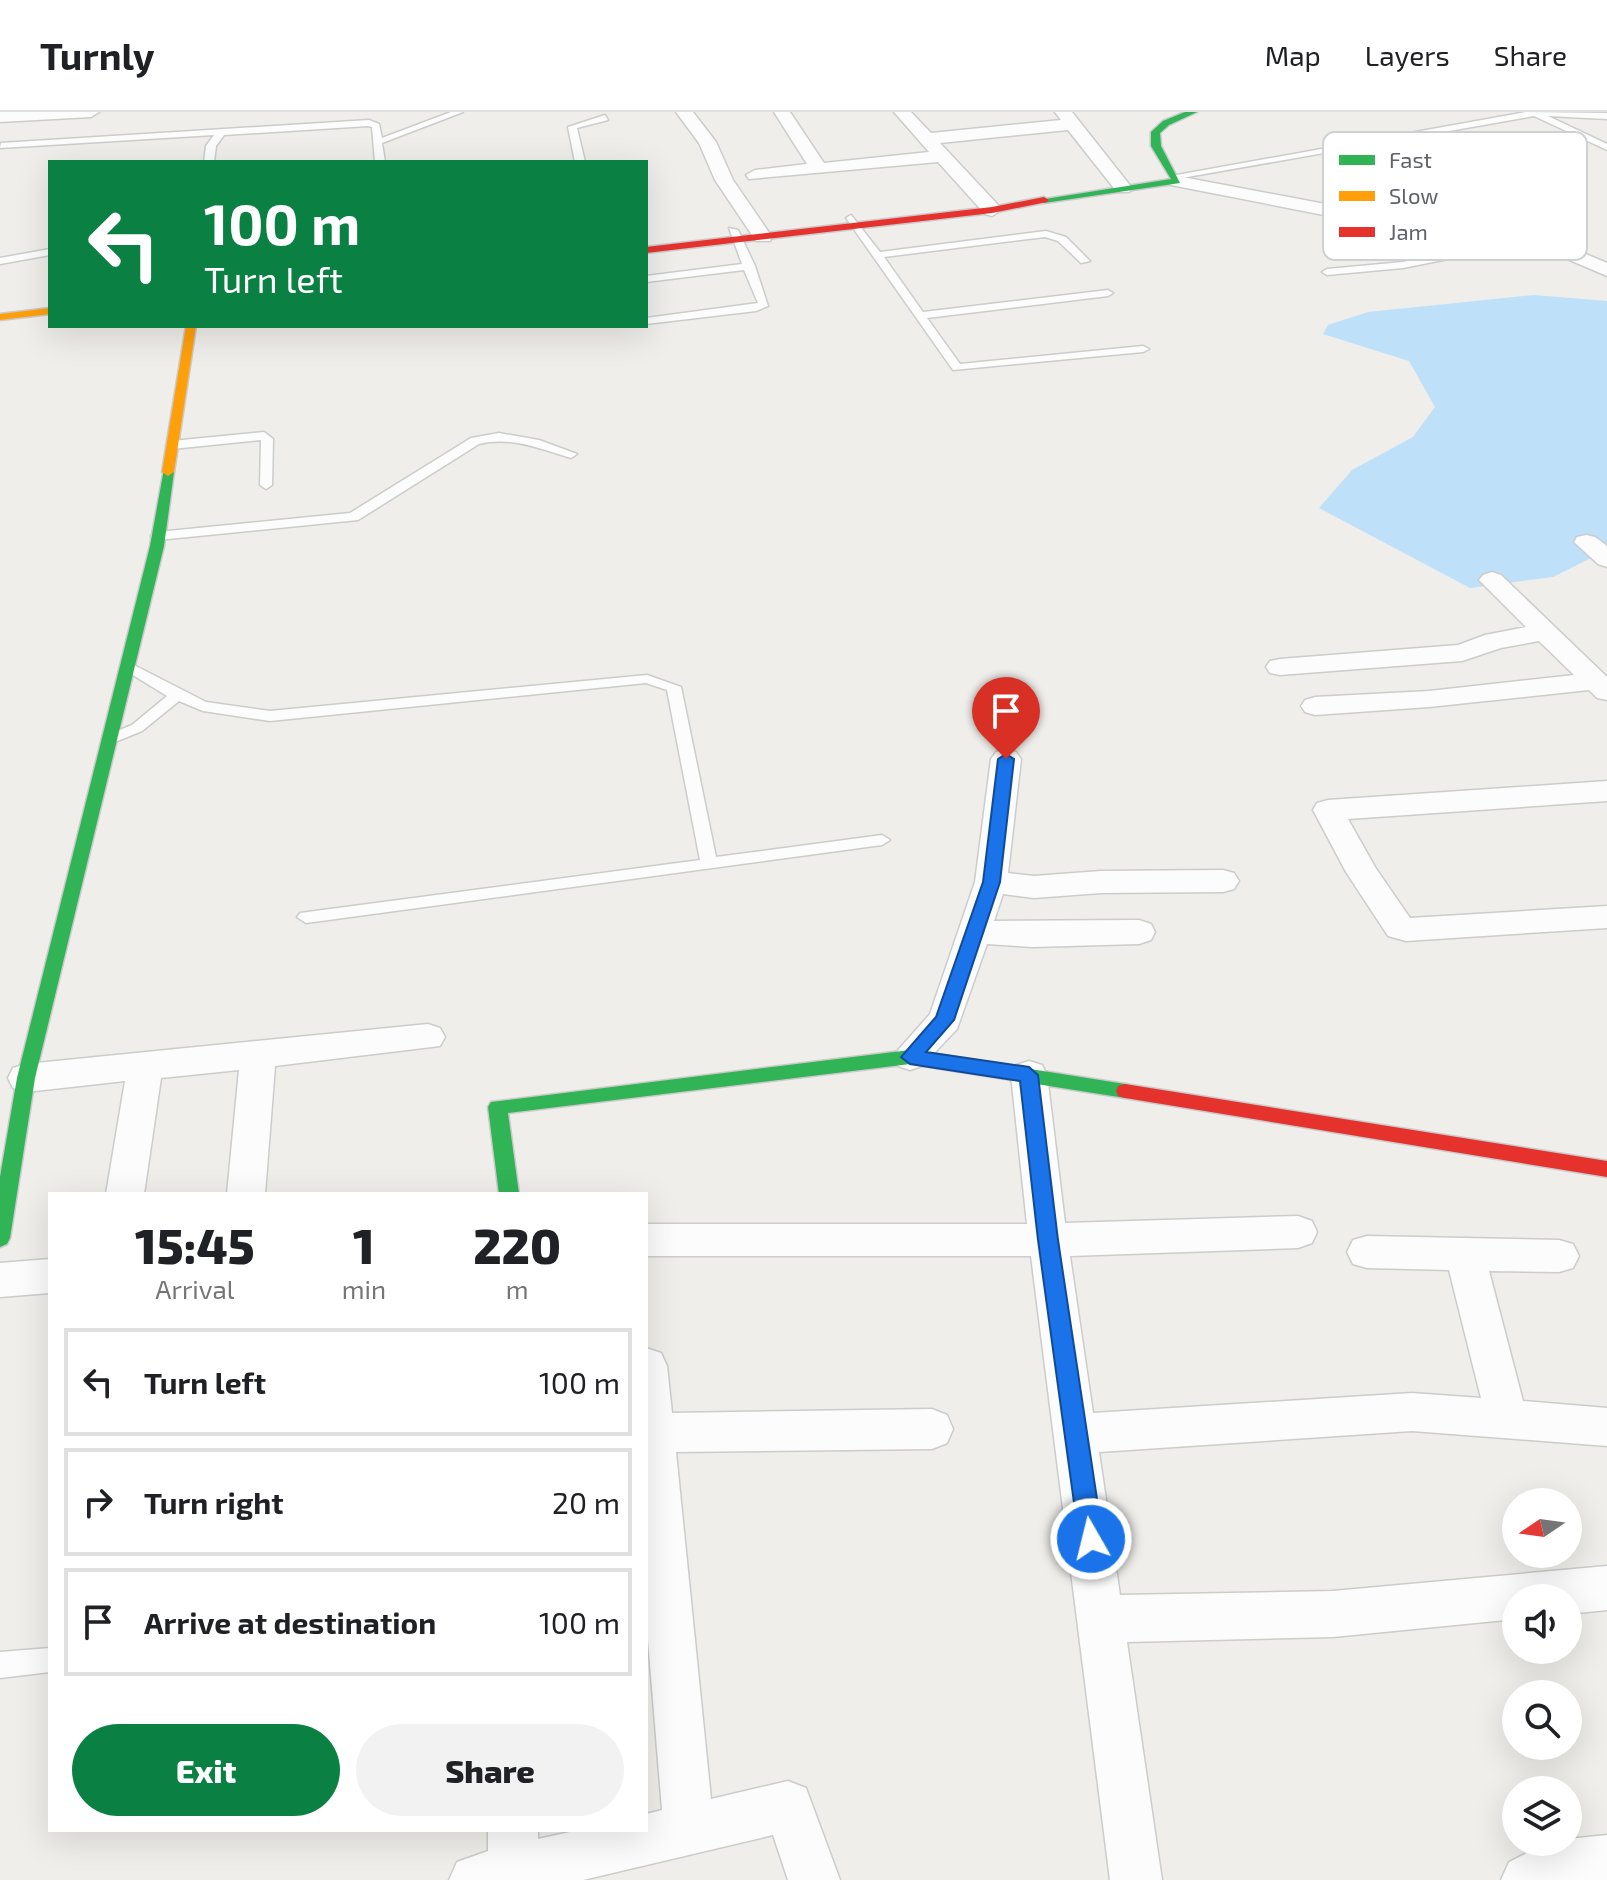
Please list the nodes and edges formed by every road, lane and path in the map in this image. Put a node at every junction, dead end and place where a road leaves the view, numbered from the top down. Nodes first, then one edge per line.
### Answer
1 (91, 112) edge
2 (459, 112) edge
3 (684, 112) edge
4 (782, 112) edge
5 (902, 112) edge
6 (1193, 112) edge
7 (54, 113) edge
8 (1535, 113) edge
9 (1578, 113) edge
10 (1607, 116) edge
11 (0, 117) edge
12 (605, 118) dead end
13 (1068, 118) edge
14 (221, 132) junction
15 (1430, 132) edge
16 (1575, 132) edge
17 (1587, 138) edge
18 (926, 139) junction
19 (378, 142) junction
20 (1, 146) edge
21 (1607, 147) edge
22 (1323, 151) edge
23 (942, 156) junction
24 (209, 160) edge
25 (380, 160) edge
26 (580, 160) edge
27 (819, 169) junction
28 (755, 175) dead end
29 (1176, 178) junction
30 (1123, 188) junction
31 (989, 206) junction
32 (1323, 207) edge
33 (854, 222) junction
34 (760, 232) junction
35 (736, 235) junction
36 (648, 240) edge
37 (648, 250) edge
38 (48, 252) edge
39 (878, 255) junction
40 (1428, 260) edge
41 (1584, 260) edge
42 (0, 261) edge
43 (1085, 261) dead end
44 (750, 266) junction
45 (1607, 270) edge
46 (1327, 272) dead end
47 (648, 279) edge
48 (1108, 293) dead end
49 (48, 311) edge
50 (920, 316) junction
51 (0, 317) edge
52 (48, 320) edge
53 (648, 321) edge
54 (0, 325) edge
55 (191, 328) edge
56 (1143, 349) dead end
57 (172, 445) junction
58 (571, 454) dead end
59 (266, 485) dead end
60 (158, 536) junction
61 (1586, 542) dead end
62 (1607, 559) edge
63 (1492, 580) dead end
64 (1545, 632) junction
65 (128, 666) junction
66 (1280, 667) dead end
67 (1601, 686) edge
68 (177, 695) junction
69 (1315, 706) dead end
70 (110, 739) junction
71 (1006, 759) dead end
72 (1607, 791) edge
73 (882, 840) dead end
74 (709, 864) junction
75 (1223, 881) dead end
76 (991, 882) junction
77 (306, 917) dead end
78 (1607, 917) edge
79 (974, 932) junction
80 (1139, 932) dead end
81 (428, 1037) dead end
82 (258, 1056) junction
83 (910, 1057) junction
84 (145, 1066) junction
85 (1029, 1075) junction
86 (26, 1078) junction
87 (1607, 1169) edge
88 (125, 1192) edge
89 (246, 1192) edge
90 (509, 1192) edge
91 (1298, 1232) dead end
92 (0, 1238) edge
93 (648, 1240) edge
94 (1048, 1240) junction
95 (1367, 1252) dead end
96 (1465, 1254) junction
97 (1559, 1256) dead end
98 (48, 1276) edge
99 (0, 1280) edge
100 (648, 1388) edge
101 (1507, 1419) junction
102 (1607, 1427) edge
103 (932, 1429) dead end
104 (652, 1433) junction
105 (1077, 1434) junction
106 (1607, 1588) edge
107 (1101, 1619) junction
108 (48, 1660) edge
109 (0, 1665) edge
110 (689, 1829) junction
111 (500, 1860) edge
112 (1607, 1861) edge
113 (1549, 1875) edge
114 (814, 1880) edge
115 (1136, 1880) edge

1 - 7 street
2 - 19 lane
3 - 34 street
4 - 27 street
5 - 18 street
6 - 29 street
7 - 11 street
8 - 9 lane
8 - 15 lane
8 - 16 lane
9 - 10 lane
12 - 26 lane
13 - 18 street
13 - 30 street
14 - 19 lane
14 - 20 lane
14 - 24 lane
17 - 21 lane
18 - 23 street
19 - 25 lane
22 - 29 lane
23 - 27 street
23 - 31 street
27 - 28 street
29 - 30 street
29 - 32 street
30 - 31 street
31 - 33 street
33 - 34 street
33 - 39 lane
34 - 35 street
35 - 36 street
35 - 37 street
35 - 44 lane
38 - 42 lane
39 - 43 lane
39 - 50 lane
40 - 46 lane
41 - 45 street
44 - 47 lane
44 - 53 lane
48 - 50 lane
49 - 51 street
50 - 56 lane
52 - 54 street
55 - 57 street
57 - 59 lane
57 - 60 street
58 - 60 lane
60 - 65 street
61 - 62 street
63 - 64 street
64 - 66 street
64 - 67 street
65 - 68 lane
65 - 70 street
67 - 69 street
68 - 70 lane
68 - 74 lane
70 - 86 street
71 - 76 street
72 - 78 street
73 - 74 lane
74 - 77 lane
75 - 76 street
76 - 79 street
79 - 80 street
79 - 83 street
81 - 82 street
82 - 84 street
82 - 89 street
83 - 85 street
83 - 90 street
84 - 86 street
84 - 88 street
85 - 87 street
85 - 94 street
86 - 92 street
91 - 94 street
93 - 94 street
94 - 105 street
95 - 96 street
96 - 97 street
96 - 101 street
98 - 99 street
100 - 104 street
101 - 102 street
101 - 105 street
103 - 104 street
104 - 110 street
105 - 107 street
106 - 107 street
107 - 115 street
108 - 109 lane
110 - 111 street
110 - 114 street
112 - 113 street

